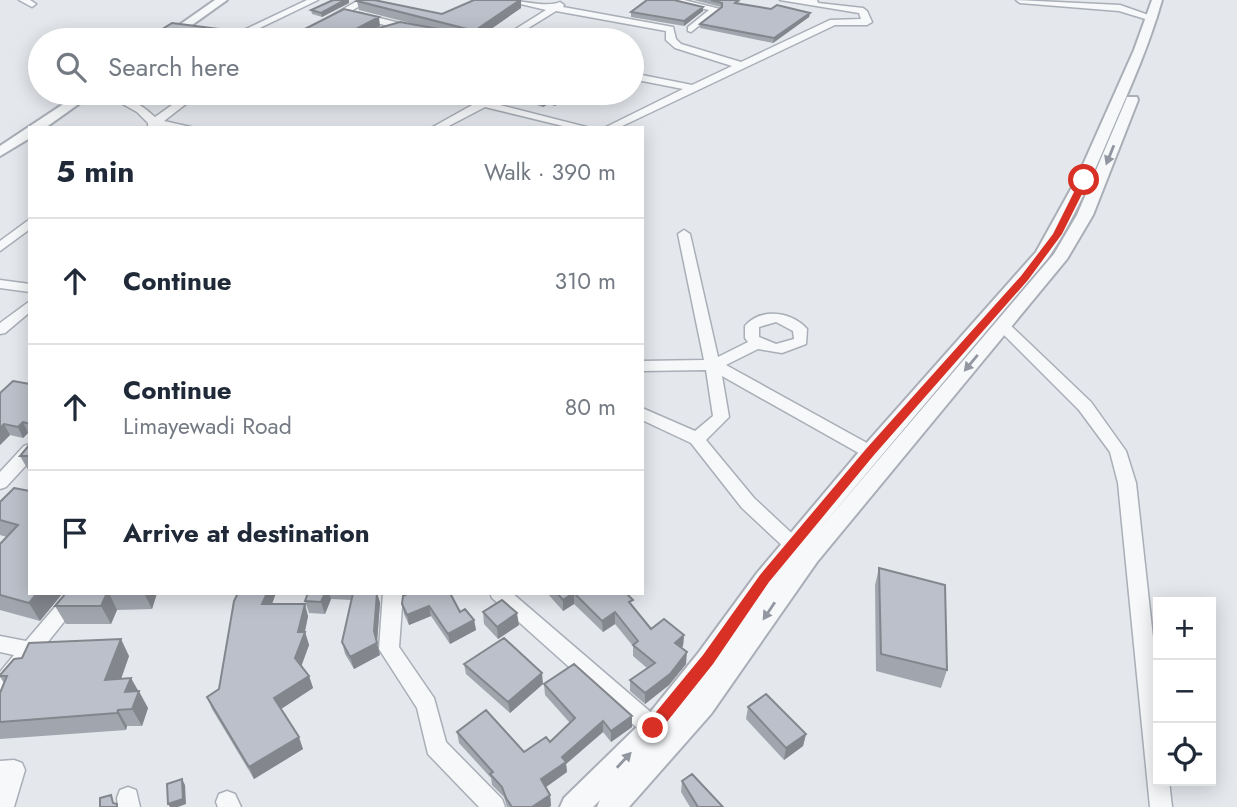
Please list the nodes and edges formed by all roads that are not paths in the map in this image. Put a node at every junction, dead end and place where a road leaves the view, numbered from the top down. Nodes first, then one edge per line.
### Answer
1 (222, 0) edge
2 (314, 0) edge
3 (366, 0) edge
4 (509, 0) edge
5 (567, 0) edge
6 (671, 0) edge
7 (784, 0) edge
8 (861, 0) edge
9 (1020, 0) edge
10 (1157, 0) edge
11 (1168, 0) edge
12 (813, 2) edge
13 (556, 8) junction
14 (863, 11) junction
15 (344, 12) junction
16 (1152, 18) junction
17 (322, 23) edge
18 (395, 25) junction
19 (184, 28) edge
20 (254, 28) edge
21 (389, 28) edge
22 (408, 28) edge
23 (523, 28) edge
24 (691, 29) dead end
25 (740, 65) junction
26 (644, 78) edge
27 (692, 88) junction
28 (70, 105) edge
29 (131, 105) edge
30 (179, 105) edge
31 (480, 105) edge
32 (492, 105) edge
33 (152, 125) edge
34 (39, 126) edge
35 (440, 126) edge
36 (577, 126) edge
37 (613, 126) edge
38 (28, 133) edge
39 (0, 152) edge
40 (28, 225) edge
41 (684, 234) dead end
42 (0, 247) edge
43 (0, 284) edge
44 (28, 288) edge
45 (28, 307) edge
46 (1003, 326) junction
47 (0, 330) edge
48 (758, 344) dead end
49 (714, 365) junction
50 (644, 366) edge
51 (644, 414) edge
52 (697, 439) junction
53 (870, 452) junction
54 (28, 453) edge
55 (3, 488) edge
56 (801, 551) junction
57 (76, 595) edge
58 (393, 595) edge
59 (501, 595) edge
60 (0, 644) edge
61 (30, 650) junction
62 (0, 687) edge
63 (653, 728) junction
64 (0, 771) edge
65 (3, 807) edge
66 (494, 807) edge
67 (575, 807) edge
68 (611, 807) edge
69 (1161, 807) edge

1 - 19 street
2 - 20 street
3 - 15 street
4 - 13 street
5 - 13 street
6 - 24 street
7 - 12 street
8 - 14 street
9 - 16 street
10 - 16 street
11 -> 46 street
12 - 14 street
13 - 23 street
13 - 25 street
14 - 25 street
15 - 17 street
15 - 18 street
16 - 53 street
18 - 21 street
18 - 22 street
25 - 27 street
26 - 27 street
27 - 37 street
28 - 34 street
29 - 33 street
30 - 33 street
31 - 35 street
32 - 36 street
38 - 39 street
40 - 42 street
41 - 49 street
43 - 44 street
45 - 47 street
46 -> 56 street
46 - 69 street
48 - 49 street
49 - 50 street
49 - 52 street
49 - 53 street
51 - 52 street
52 - 56 street
53 - 56 street
54 - 55 street
56 - 63 street
56 -> 68 street
57 - 61 street
58 - 66 street
59 - 63 street
60 - 61 street
61 - 62 street
67 -> 63 street
64 - 65 street

